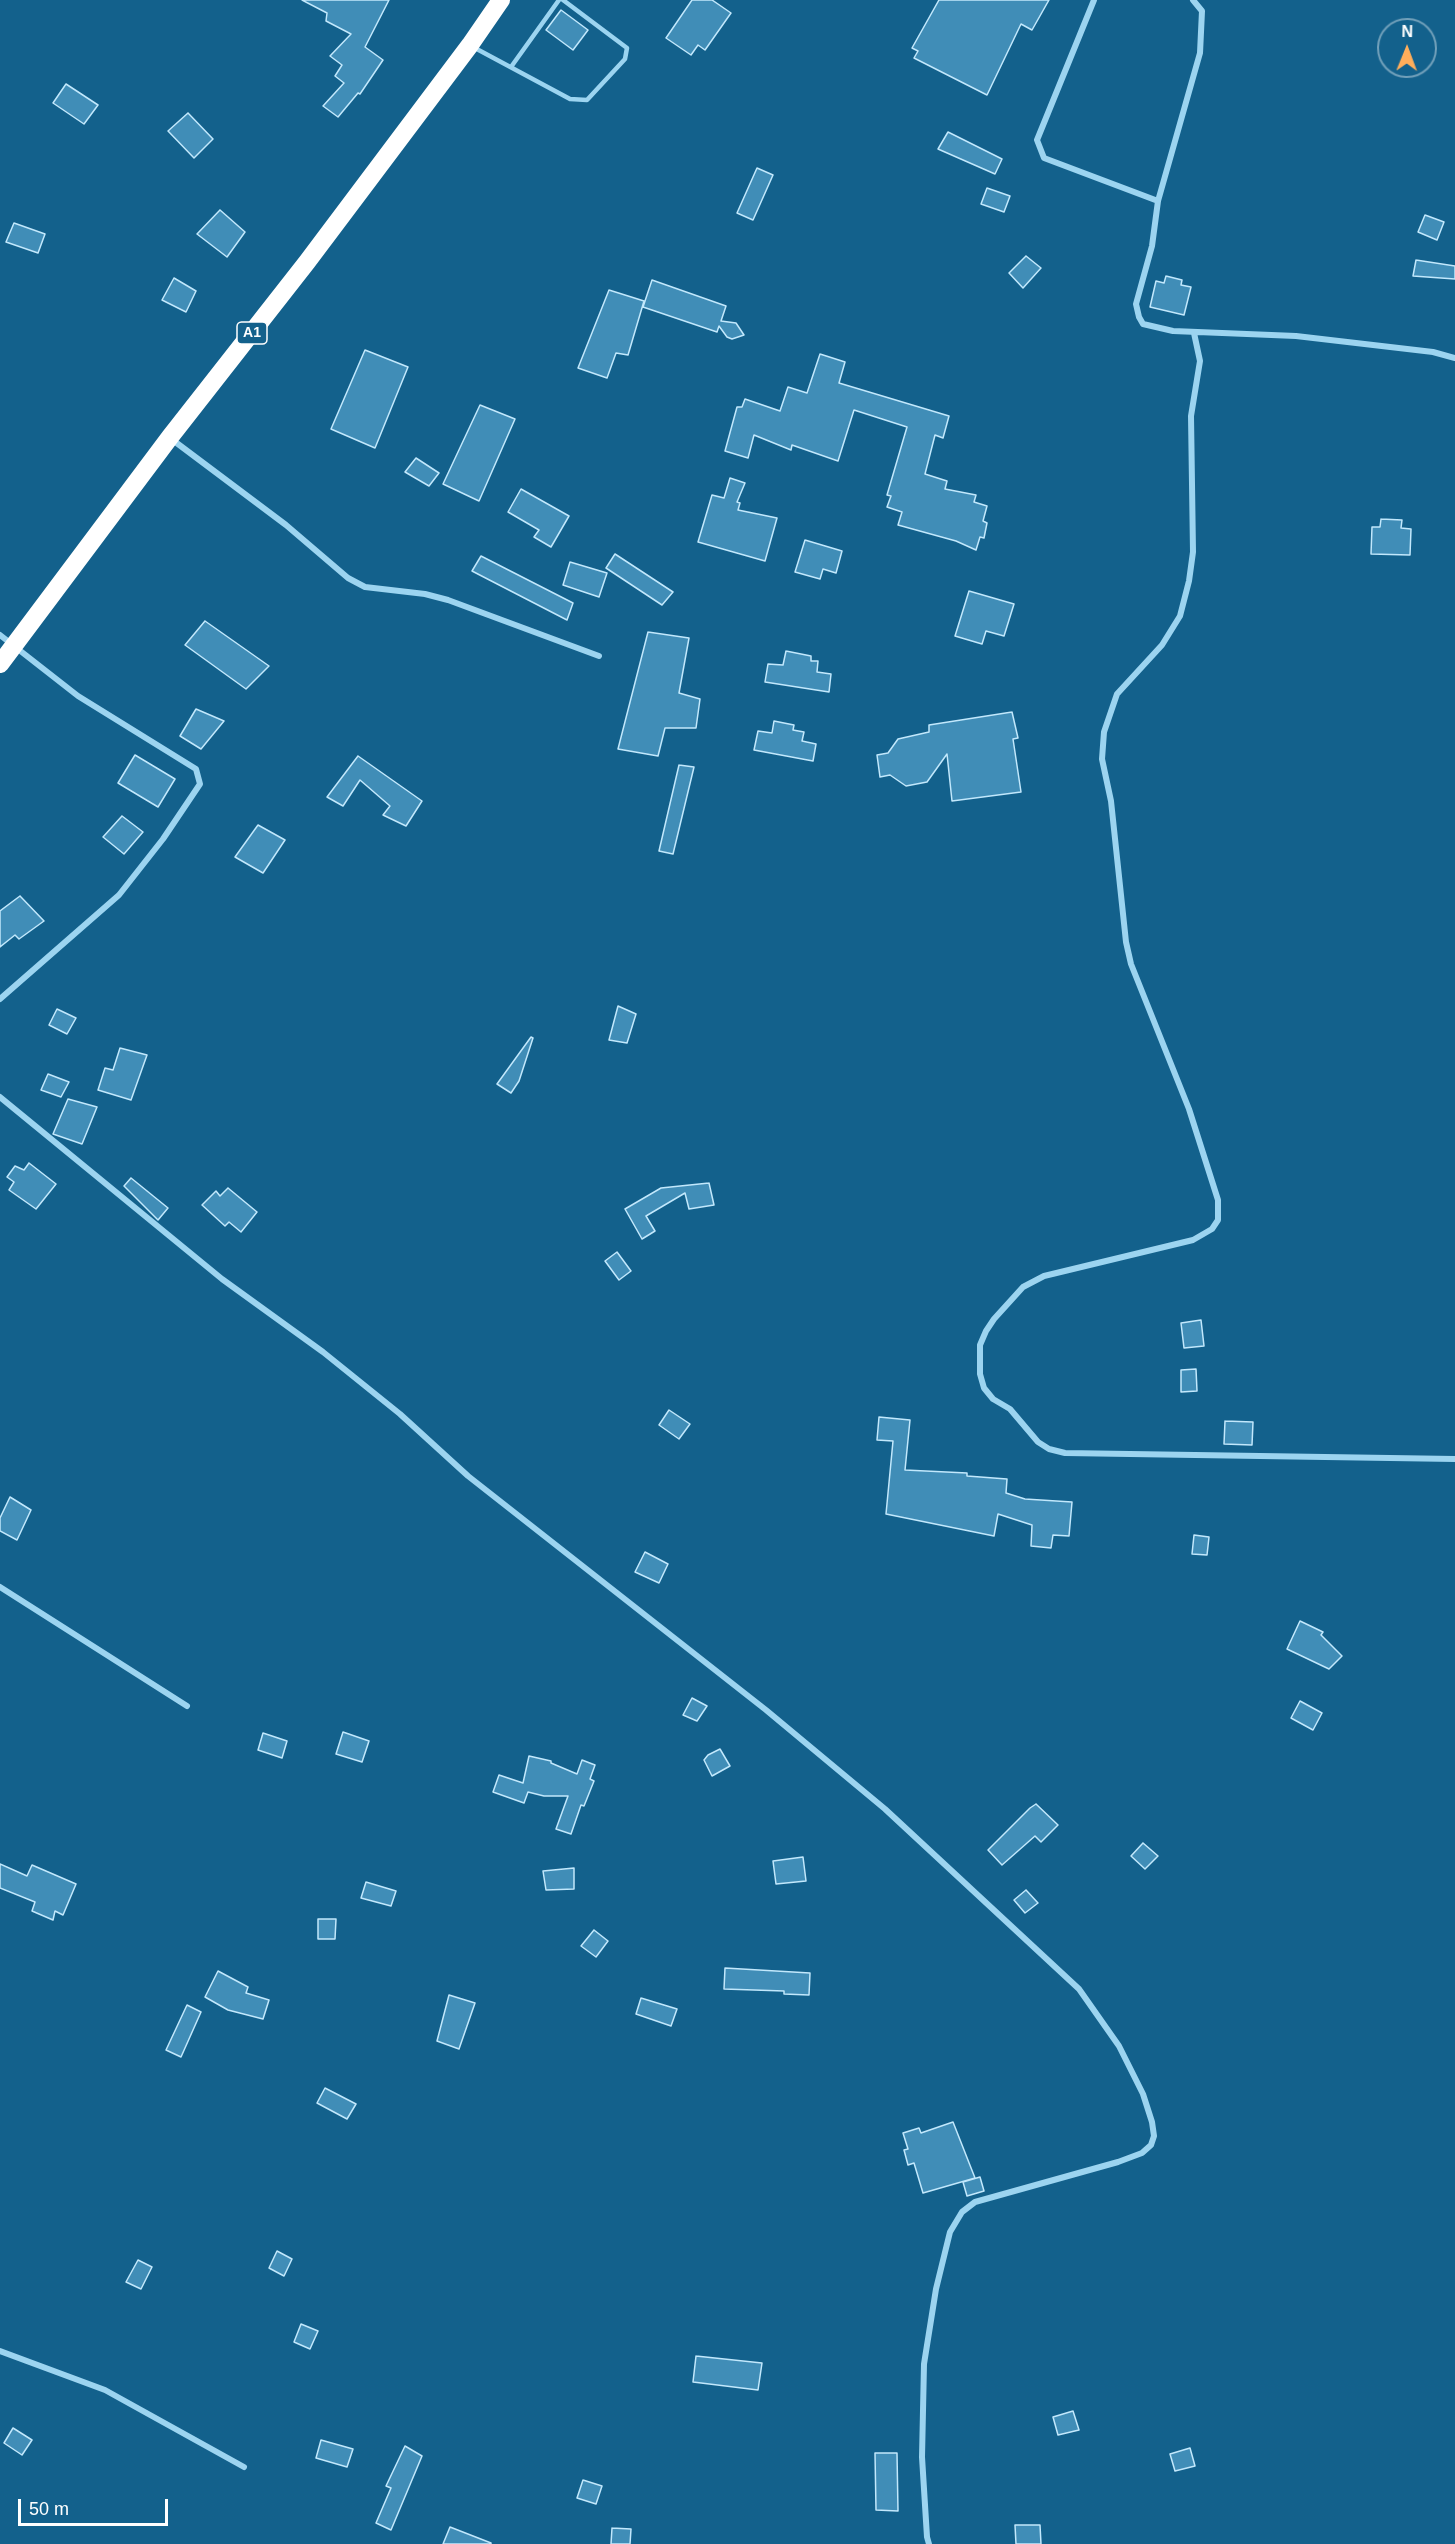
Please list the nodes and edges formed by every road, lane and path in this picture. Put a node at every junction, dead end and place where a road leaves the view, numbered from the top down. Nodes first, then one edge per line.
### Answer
1 (501, 0) edge
2 (561, 0) edge
3 (1094, 0) edge
4 (1193, 0) edge
5 (470, 45) junction
6 (511, 67) junction
7 (1158, 201) junction
8 (1194, 333) junction
9 (1455, 358) edge
10 (170, 437) junction
11 (7, 640) edge
12 (599, 656) dead end
13 (0, 664) edge
14 (0, 999) edge
15 (0, 1097) edge
16 (1455, 1459) edge
17 (0, 1587) edge
18 (187, 1706) dead end
19 (0, 2351) edge
20 (244, 2467) dead end
21 (929, 2544) edge

1 - 5 highway, A1
2 - 6 lane
2 - 6 lane
3 - 7 street
4 - 7 street
5 - 6 lane
5 - 10 highway, A1
7 - 8 street
8 - 9 street
8 - 16 street
10 - 11 highway, A1
10 - 12 street
11 - 13 highway, A1
11 - 14 street
15 - 21 street
17 - 18 street
19 - 20 street

